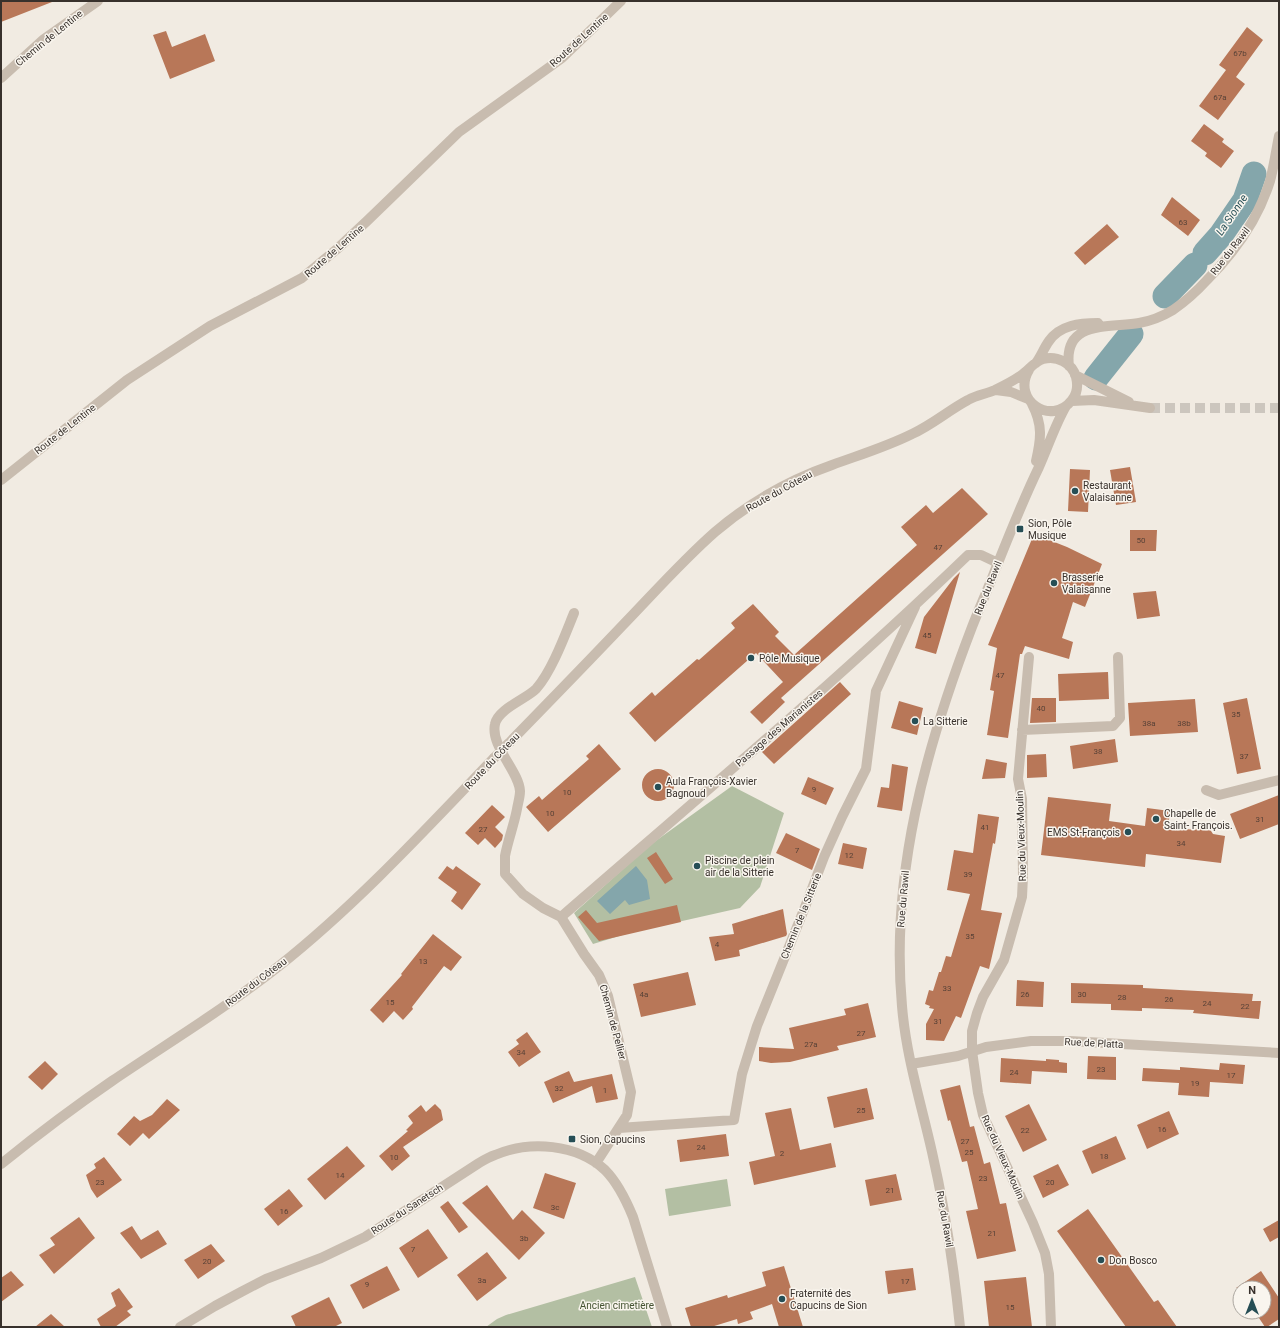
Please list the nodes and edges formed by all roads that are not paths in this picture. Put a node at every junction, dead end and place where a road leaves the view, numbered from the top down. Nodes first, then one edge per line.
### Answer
1 (98, 1) edge
2 (621, 1) edge
3 (1, 78) edge
4 (1279, 136) edge
5 (1132, 324) junction
6 (1032, 366) junction
7 (1069, 366) junction
8 (1075, 376) junction
9 (996, 390) junction
10 (1030, 402) junction
11 (1069, 403) junction
12 (1138, 406) junction
13 (1150, 408) tunnel mouth
14 (1, 480) edge
15 (1029, 486) junction
16 (998, 562) junction
17 (915, 607) junction
18 (574, 613) dead end
19 (1029, 657) dead end
20 (1118, 657) dead end
21 (1022, 730) junction
22 (1279, 780) edge
23 (1206, 790) dead end
24 (561, 917) junction
25 (972, 1051) junction
26 (1279, 1053) edge
27 (911, 1064) junction
28 (619, 1128) junction
29 (596, 1163) junction
30 (1, 1164) edge
31 (180, 1327) edge
32 (667, 1327) edge
33 (960, 1327) edge
34 (1052, 1327) edge

1 - 3 street, Chemin de Lentine
2 - 14 street, Route de Lentine
4 - 5 street, Rue du Rawil
5 - 6 street, Rue du Rawil
5 - 7 street, Rue du Rawil
6 - 7 street
6 - 9 street, Route du Côteau
6 - 10 street
7 - 8 street
8 - 11 street
8 - 12 street
9 - 10 street, Route du Côteau
9 - 30 street, Route du Côteau, bridge
10 - 11 street
10 - 15 street, Rue du Rawil
11 - 12 street
11 - 15 street, Rue du Rawil
12 - 13 street
15 - 16 street, Rue du Rawil
16 - 17 street, Passage des Marianistes
16 - 27 street, Rue du Rawil
17 - 24 street, Passage des Marianistes
17 - 28 street, Chemin de la Sitterie
18 - 24 street
19 - 21 street, Rue du Vieux-Moulin
20 - 21 street
21 - 25 street, Rue du Vieux-Moulin
22 - 23 street
24 - 28 street, Chemin de Pellier
25 - 26 street, Rue de Platta
25 - 27 street, Rue de Platta
25 - 34 street, Rue du Vieux-Moulin
27 - 33 street, Rue du Rawil
28 - 29 street, Chemin de Pellier
29 - 31 street, Route du Sanetsch
29 - 32 street, Route du Sanetsch

